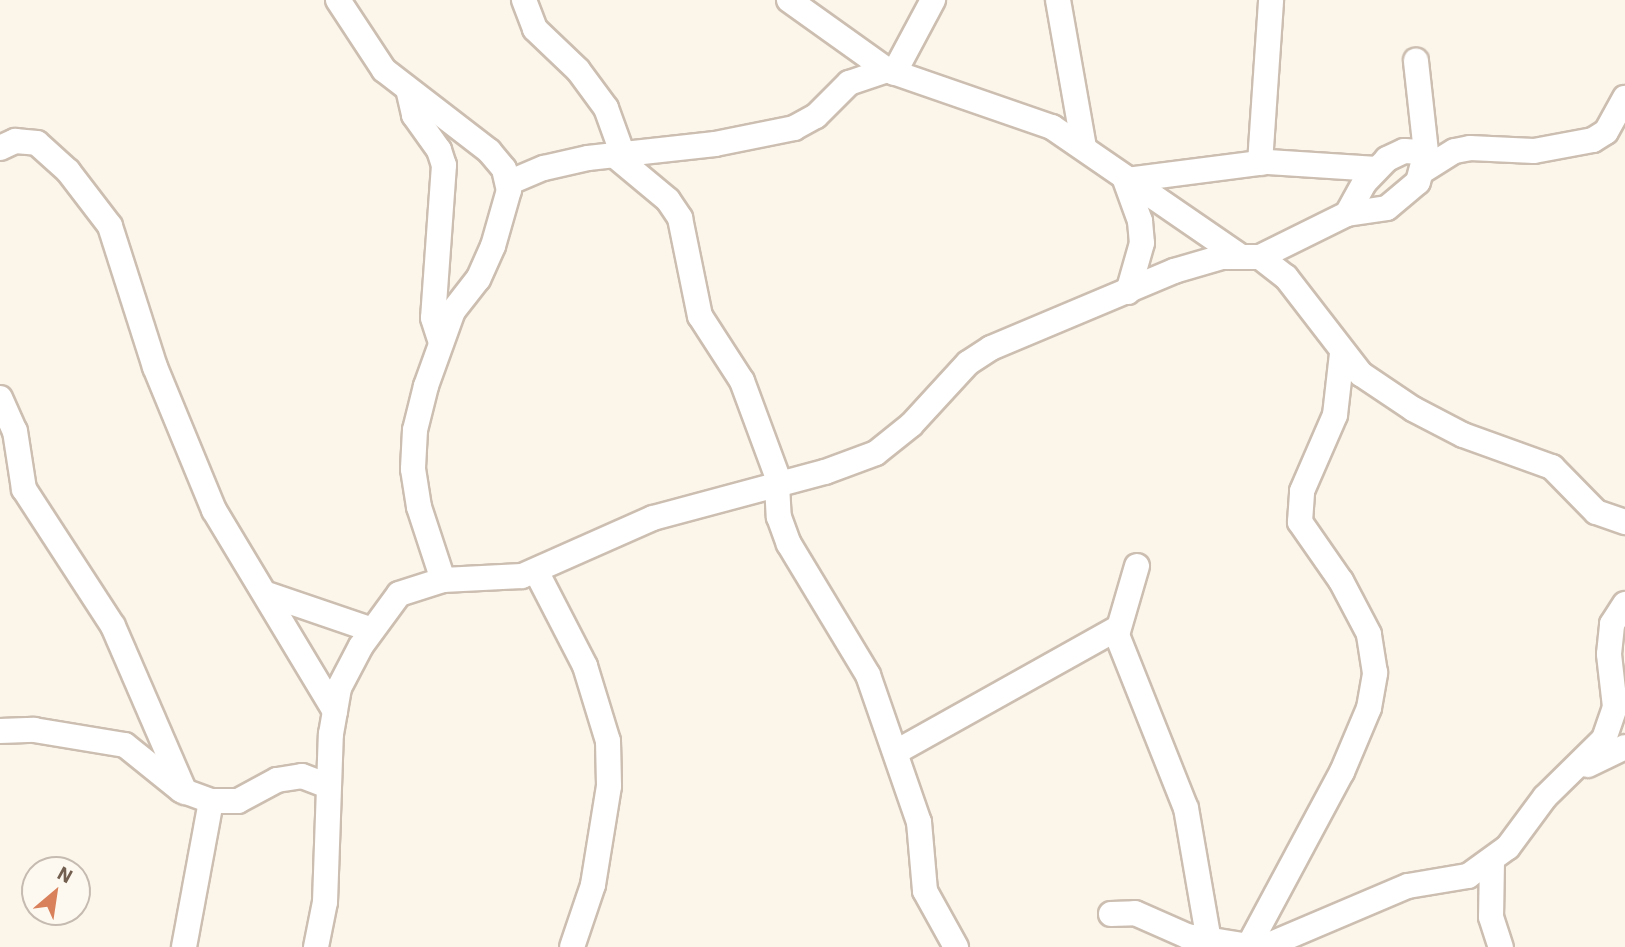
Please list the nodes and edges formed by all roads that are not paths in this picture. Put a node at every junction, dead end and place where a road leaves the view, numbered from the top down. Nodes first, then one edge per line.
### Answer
1 (524, 0) edge
2 (789, 0) edge
3 (933, 0) edge
4 (1058, 0) edge
5 (1271, 0) edge
6 (346, 5) edge
7 (1416, 61) dead end
8 (890, 72) junction
9 (409, 93) junction
10 (1625, 98) edge
11 (1084, 147) junction
12 (0, 148) edge
13 (618, 155) junction
14 (1425, 161) junction
15 (1260, 163) junction
16 (1377, 169) junction
17 (1126, 178) junction
18 (508, 183) junction
19 (1348, 214) junction
20 (1249, 256) junction
21 (1128, 292) junction
22 (441, 342) junction
23 (1342, 354) junction
24 (0, 398) edge
25 (778, 484) junction
26 (1621, 526) edge
27 (1137, 566) dead end
28 (536, 571) junction
29 (443, 580) junction
30 (267, 594) junction
31 (1625, 604) edge
32 (1118, 628) junction
33 (372, 629) junction
34 (335, 711) junction
35 (0, 731) edge
36 (1625, 747) edge
37 (896, 752) junction
38 (1575, 771) junction
39 (328, 786) junction
40 (185, 792) junction
41 (211, 801) junction
42 (1492, 861) junction
43 (1111, 914) dead end
44 (1209, 941) junction
45 (1253, 946) edge
46 (184, 947) edge
47 (316, 947) edge
48 (572, 947) edge
49 (956, 947) edge
50 (1501, 947) edge

1 - 13 street
2 - 8 street
3 - 8 street
4 - 11 street
5 - 15 street
6 - 9 street
7 - 14 street
8 - 11 street
8 - 13 street
9 - 18 street
9 - 22 street
10 - 14 street
11 - 17 street
12 - 30 street
13 - 18 street
13 - 25 street
14 - 16 street
14 - 19 street
15 - 16 street
15 - 17 street
16 - 19 street
17 - 20 street
17 - 21 street
18 - 22 street
19 - 20 street
20 - 21 street
20 - 23 street
21 - 25 street
22 - 29 street
23 - 26 street
23 - 45 street
24 - 40 street
25 - 28 street
25 - 37 street
27 - 32 street
28 - 29 street
28 - 48 street
29 - 33 street
30 - 33 street
30 - 34 street
31 - 38 street
32 - 37 street
32 - 44 street
33 - 34 street
34 - 39 street
35 - 40 street
36 - 38 street
37 - 49 street
38 - 42 street
39 - 41 street
39 - 47 street
40 - 41 street
41 - 46 street
42 - 45 street
42 - 50 street
43 - 44 street
44 - 45 street

